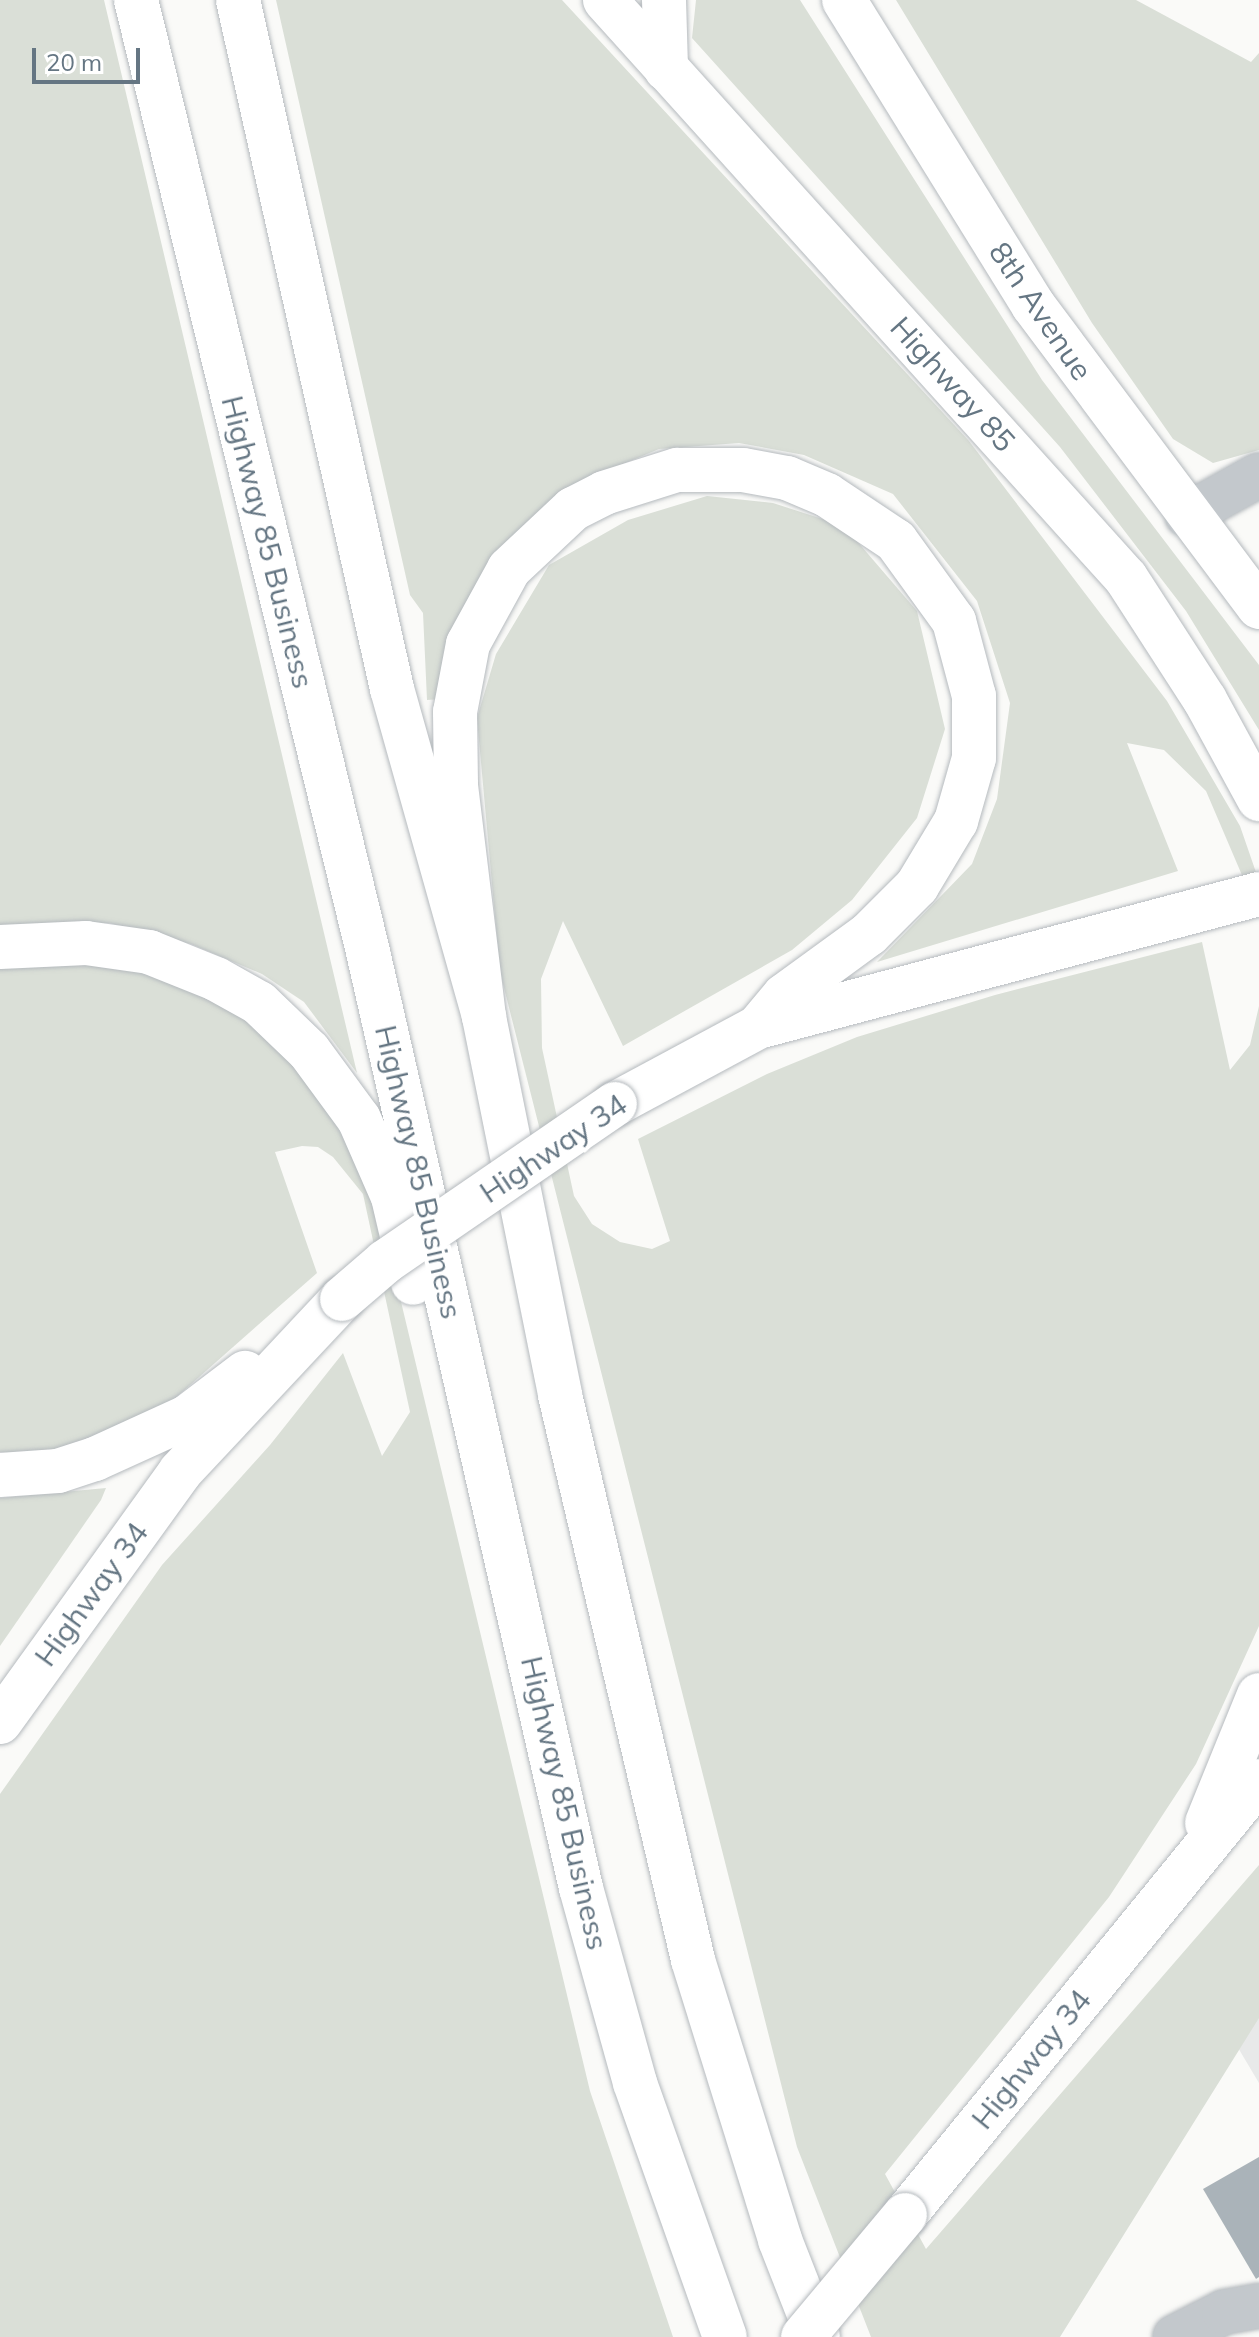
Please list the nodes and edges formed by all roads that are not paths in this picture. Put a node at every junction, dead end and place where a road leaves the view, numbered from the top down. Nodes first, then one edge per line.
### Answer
1 (136, 0) edge
2 (238, 0) edge
3 (605, 0) edge
4 (664, 0) edge
5 (844, 0) edge
6 (666, 69) junction
7 (1259, 475) edge
8 (1187, 515) junction
9 (1259, 607) edge
10 (1259, 799) edge
11 (1259, 894) edge
12 (0, 947) edge
13 (484, 1017) junction
14 (758, 1027) junction
15 (342, 1299) junction
16 (0, 1475) edge
17 (528, 1646) junction
18 (1259, 1695) edge
19 (0, 1722) edge
20 (1259, 1781) edge
21 (1191, 1863) junction
22 (1259, 2306) edge
23 (725, 2337) edge
24 (803, 2337) edge
25 (818, 2337) edge
26 (1175, 2337) edge

1 - 17 main road, Highway 85 Business
2 - 13 main road
3 - 6 main road, Highway 85
4 - 6 main road
5 - 8 main road, 8th Avenue
6 - 10 main road, Highway 85
7 - 8 lane
8 - 9 main road, 8th Avenue
11 - 14 main road, Highway 34
12 - 17 main road
13 - 14 main road
13 - 25 main road
14 - 15 main road, Highway 34, bridge
15 - 16 main road
15 - 19 main road, Highway 34
17 - 23 main road, Highway 85 Business
18 - 21 main road
20 - 21 main road, Highway 34
21 - 24 main road, Highway 34, bridge
22 - 26 lane

